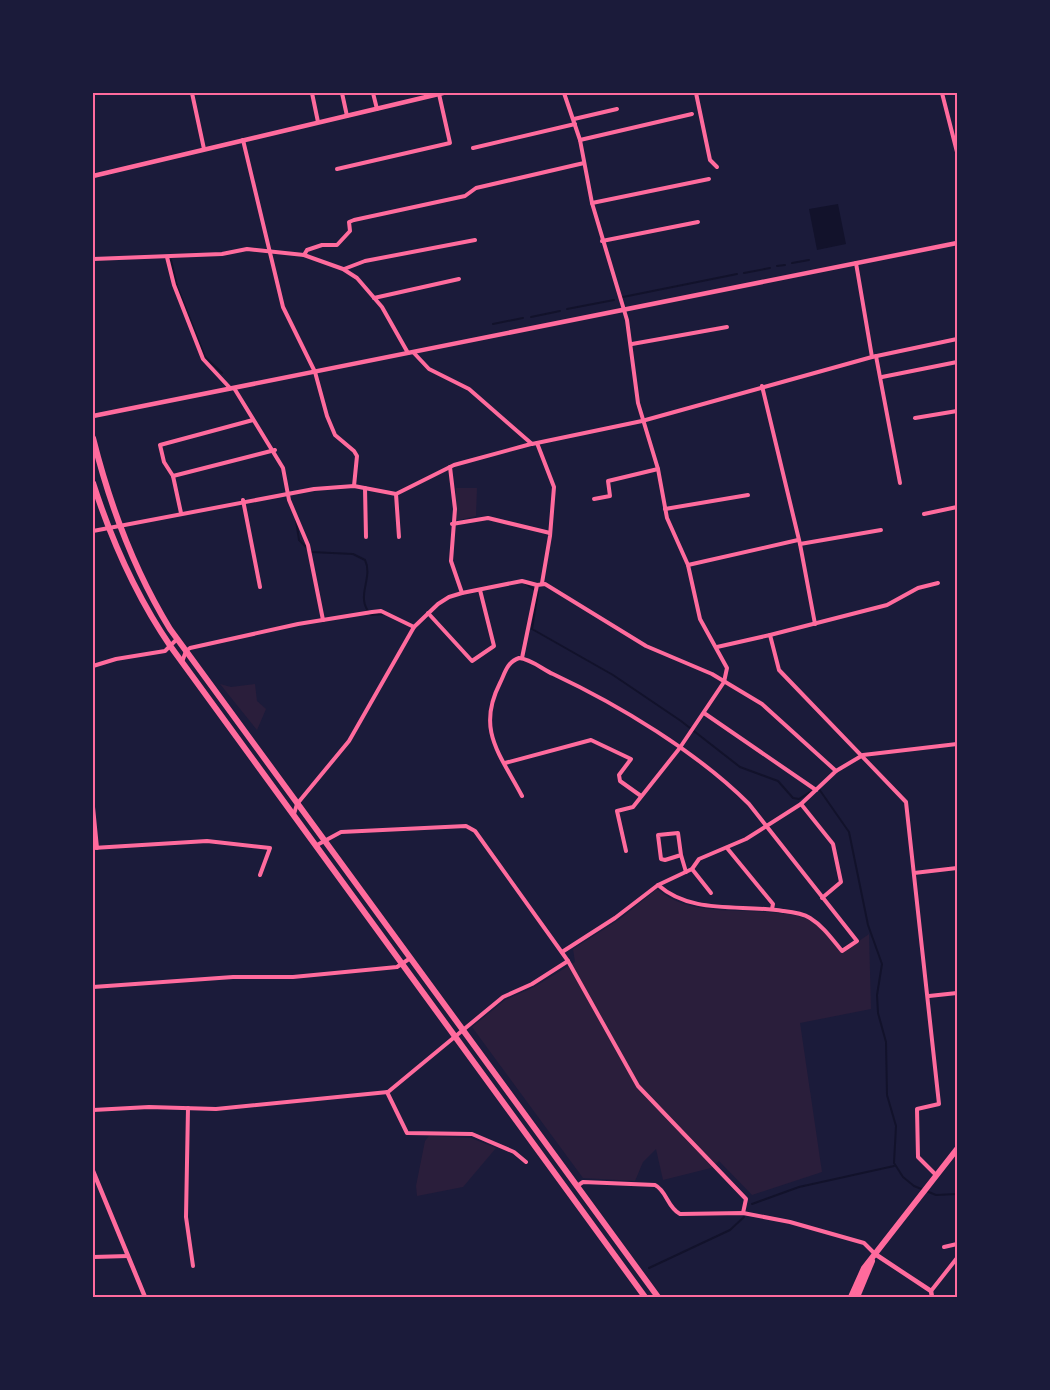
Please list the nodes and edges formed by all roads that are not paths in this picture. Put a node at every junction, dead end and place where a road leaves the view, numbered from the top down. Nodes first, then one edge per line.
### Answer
1 (192, 93) edge
2 (312, 93) edge
3 (342, 93) edge
4 (373, 93) edge
5 (564, 93) edge
6 (696, 93) edge
7 (942, 93) edge
8 (441, 94) edge
9 (377, 109) junction
10 (617, 109) dead end
11 (692, 114) dead end
12 (347, 116) junction
13 (574, 121) junction
14 (318, 123) junction
15 (243, 140) junction
16 (580, 140) junction
17 (473, 148) dead end
18 (204, 149) junction
19 (957, 152) edge
20 (584, 163) junction
21 (717, 167) dead end
22 (337, 169) dead end
23 (93, 176) edge
24 (709, 179) dead end
25 (592, 203) junction
26 (698, 222) dead end
27 (474, 240) dead end
28 (602, 241) junction
29 (957, 243) edge
30 (269, 251) junction
31 (304, 255) junction
32 (167, 257) junction
33 (93, 259) edge
34 (856, 263) junction
35 (343, 269) junction
36 (459, 279) dead end
37 (374, 298) junction
38 (624, 310) junction
39 (727, 327) dead end
40 (957, 339) edge
41 (632, 344) junction
42 (411, 353) junction
43 (874, 356) junction
44 (957, 362) edge
45 (315, 372) junction
46 (882, 377) junction
47 (762, 386) junction
48 (232, 388) junction
49 (957, 411) edge
50 (93, 416) edge
51 (915, 418) dead end
52 (253, 420) junction
53 (642, 421) junction
54 (93, 438) edge
55 (534, 443) junction
56 (275, 450) junction
57 (450, 467) junction
58 (658, 469) junction
59 (173, 476) junction
60 (93, 483) edge
61 (900, 483) dead end
62 (354, 486) junction
63 (365, 488) junction
64 (288, 493) junction
65 (396, 494) junction
66 (748, 495) dead end
67 (594, 499) dead end
68 (243, 500) junction
69 (957, 507) edge
70 (664, 509) junction
71 (181, 513) junction
72 (924, 514) dead end
73 (452, 524) junction
74 (119, 525) junction
75 (108, 528) junction
76 (880, 530) dead end
77 (93, 531) edge
78 (550, 532) junction
79 (366, 537) dead end
80 (399, 537) dead end
81 (799, 542) junction
82 (688, 565) junction
83 (938, 583) dead end
84 (539, 584) junction
85 (260, 587) dead end
86 (480, 590) junction
87 (462, 593) junction
88 (428, 613) junction
89 (323, 620) junction
90 (815, 624) junction
91 (414, 627) junction
92 (770, 634) junction
93 (177, 639) junction
94 (171, 647) junction
95 (717, 648) junction
96 (186, 651) junction
97 (522, 658) junction
98 (182, 662) junction
99 (93, 666) edge
100 (724, 682) junction
101 (704, 713) junction
102 (957, 744) edge
103 (679, 749) junction
104 (863, 755) junction
105 (505, 763) junction
106 (836, 771) junction
107 (816, 790) junction
108 (522, 796) dead end
109 (641, 796) junction
110 (297, 804) junction
111 (801, 804) junction
112 (93, 807) edge
113 (294, 814) junction
114 (764, 826) junction
115 (324, 841) junction
116 (317, 845) junction
117 (95, 848) edge
118 (727, 848) junction
119 (626, 851) dead end
120 (681, 855) junction
121 (957, 868) edge
122 (692, 869) junction
123 (686, 872) junction
124 (914, 873) junction
125 (260, 875) dead end
126 (658, 885) junction
127 (711, 893) dead end
128 (822, 898) junction
129 (772, 909) junction
130 (562, 952) junction
131 (409, 959) junction
132 (568, 961) junction
133 (402, 963) junction
134 (93, 987) edge
135 (957, 993) edge
136 (928, 996) junction
137 (462, 1031) junction
138 (455, 1037) junction
139 (387, 1092) junction
140 (188, 1108) junction
141 (93, 1110) edge
142 (957, 1149) edge
143 (526, 1162) dead end
144 (93, 1172) edge
145 (934, 1177) junction
146 (577, 1186) junction
147 (743, 1213) junction
148 (957, 1244) edge
149 (944, 1247) dead end
150 (875, 1254) junction
151 (128, 1256) junction
152 (93, 1257) edge
153 (957, 1258) edge
154 (193, 1266) dead end
155 (932, 1294) edge
156 (145, 1297) edge
157 (645, 1297) edge
158 (658, 1297) edge
159 (851, 1297) edge
160 (857, 1297) edge

1 - 18 street
2 - 14 street
3 - 12 street
4 - 9 street
5 - 13 street
6 - 21 street
7 - 19 street
8 - 9 street
8 - 22 street
9 - 12 street
10 - 13 street
11 - 16 street
12 - 14 street
13 - 16 street
13 - 17 street
14 - 15 street
15 - 18 street
15 - 30 street
16 - 20 street
18 - 23 street
20 - 25 street
20 - 31 street
24 - 25 street
25 - 28 street
26 - 28 street
27 - 35 street
28 - 38 street
29 - 34 street
30 - 31 street
30 - 32 street
30 - 45 street
31 - 35 street
32 - 33 street
32 - 48 street
34 - 38 street
34 - 43 street
35 - 37 street
36 - 37 street
37 - 42 street
38 - 41 street
38 - 42 street
39 - 41 street
40 - 43 street
41 - 53 street
42 - 45 street
42 - 55 street
43 - 46 street
43 - 47 street
44 - 46 street
45 - 48 street
45 - 62 street
46 - 61 street
47 - 53 street
47 - 81 street
48 - 50 street
48 - 52 street
49 - 51 street
52 - 56 street
52 - 59 street
53 - 55 street
53 - 58 street
54 - 74 highway
55 - 57 street
55 - 78 street
56 - 59 street
56 - 64 street
57 - 65 street
57 - 73 street
58 - 67 street
58 - 70 street
59 - 71 street
60 - 75 highway
62 - 63 street
62 - 64 street
63 - 65 street
63 - 79 street
64 - 68 street
64 - 89 street
65 - 80 street
66 - 70 street
68 - 71 street
68 - 85 street
69 - 72 street
70 - 82 street
71 - 74 street
73 - 78 street
73 - 87 street
74 - 75 street
74 - 93 highway
75 - 77 street
75 - 94 highway
76 - 81 street
78 - 84 street
81 - 82 street
81 - 90 street
82 - 95 street
83 - 90 street
84 - 86 street
84 - 97 street
84 - 100 street
86 - 87 street
86 - 88 street
87 - 88 street
88 - 91 street
89 - 91 street
89 - 96 street
90 - 92 street
91 - 110 street
92 - 95 street
92 - 104 street
93 - 94 street
93 - 96 highway
94 - 98 highway
94 - 99 street
95 - 100 street
96 - 98 street
96 - 110 highway
97 - 103 street
97 - 105 street
98 - 113 highway
100 - 101 street
100 - 106 street
101 - 103 street
101 - 107 street
102 - 104 street
103 - 109 street
103 - 114 street
104 - 106 street
104 - 124 street
105 - 108 street
105 - 109 street
106 - 107 street
107 - 111 street
109 - 119 street
110 - 113 street
110 - 115 highway
111 - 114 street
111 - 128 street
112 - 117 street
113 - 116 highway
114 - 118 street
114 - 128 street
115 - 116 street
115 - 130 street
115 - 131 highway
116 - 133 highway
117 - 125 street
118 - 122 street
118 - 129 street
120 - 120 street
120 - 123 street
121 - 124 street
122 - 123 street
122 - 127 street
123 - 126 street
124 - 136 street
126 - 129 street
126 - 130 street
128 - 129 street
130 - 132 street
131 - 133 street
131 - 137 highway
132 - 137 street
132 - 147 street
133 - 134 street
133 - 138 highway
135 - 136 street
136 - 145 street
137 - 138 street
137 - 146 highway
138 - 139 street
138 - 157 highway
139 - 140 street
139 - 143 street
140 - 141 street
140 - 154 street
142 - 145 highway
144 - 151 street
145 - 150 highway
146 - 147 street
146 - 158 highway
147 - 150 street
148 - 149 street
150 - 155 street
150 - 159 highway
150 - 160 highway
151 - 152 street
151 - 156 street
153 - 155 street

